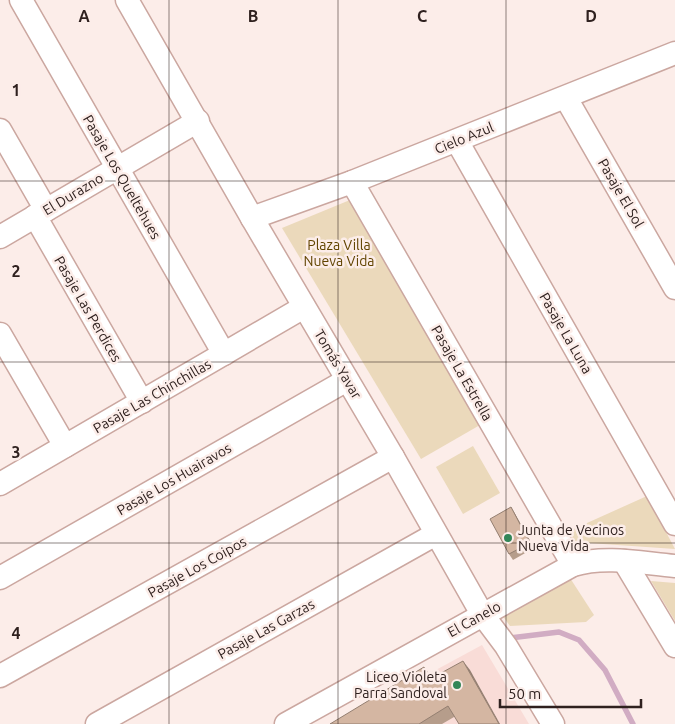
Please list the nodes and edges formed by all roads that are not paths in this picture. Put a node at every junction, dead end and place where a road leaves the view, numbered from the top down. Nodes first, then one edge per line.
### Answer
1 (21, 0) edge
2 (127, 0) edge
3 (675, 53) edge
4 (566, 98) junction
5 (198, 121) junction
6 (0, 130) edge
7 (457, 141) junction
8 (117, 168) junction
9 (352, 182) junction
10 (41, 213) junction
11 (252, 218) junction
12 (0, 237) edge
13 (675, 288) edge
14 (304, 308) junction
15 (0, 334) edge
16 (224, 354) junction
17 (347, 380) junction
18 (142, 402) junction
19 (65, 446) junction
20 (393, 457) junction
21 (0, 484) edge
22 (675, 524) edge
23 (436, 534) junction
24 (624, 561) junction
25 (572, 564) junction
26 (675, 566) edge
27 (0, 578) edge
28 (482, 614) junction
29 (675, 646) edge
30 (0, 676) edge
31 (96, 724) edge
32 (286, 724) edge
33 (553, 724) edge

1 - 8 street, Pasaje Los Queltehues
2 - 5 street, Tomás Yavar
3 - 4 street, Cielo Azul
4 - 7 street, Cielo Azul
4 - 13 street, Pasaje El Sol
5 - 8 street, El Durazno
5 - 11 street, Tomás Yavar
6 - 10 street, Pasaje Las Perdices
7 - 9 street, Cielo Azul
7 - 22 street, Pasaje La Luna
8 - 10 street, El Durazno
8 - 16 street, Pasaje Los Queltehues
9 - 11 street, Cielo Azul
9 - 25 street, Pasaje La Estrella
10 - 12 street, El Durazno
10 - 18 street, Pasaje Las Perdices
11 - 14 street, Tomás Yavar
14 - 16 street, Pasaje Las Chinchillas
14 - 17 street, Tomás Yavar
15 - 19 street
16 - 18 street, Pasaje Las Chinchillas
17 - 20 street, Tomás Yavar
17 - 27 street, Pasaje Los Huairavos
18 - 19 street, Pasaje Las Chinchillas
19 - 21 street, Pasaje Las Chinchillas
20 - 23 street, Tomás Yavar
20 - 30 street, Pasaje Los Coipos
23 - 28 street, Tomás Yavar
23 - 31 street, Pasaje Las Garzas
24 - 25 street, El Canelo
24 - 26 street, El Canelo
24 - 29 street
25 - 28 street, El Canelo
28 - 32 street, El Canelo
28 - 33 street, Tomás Yavar

